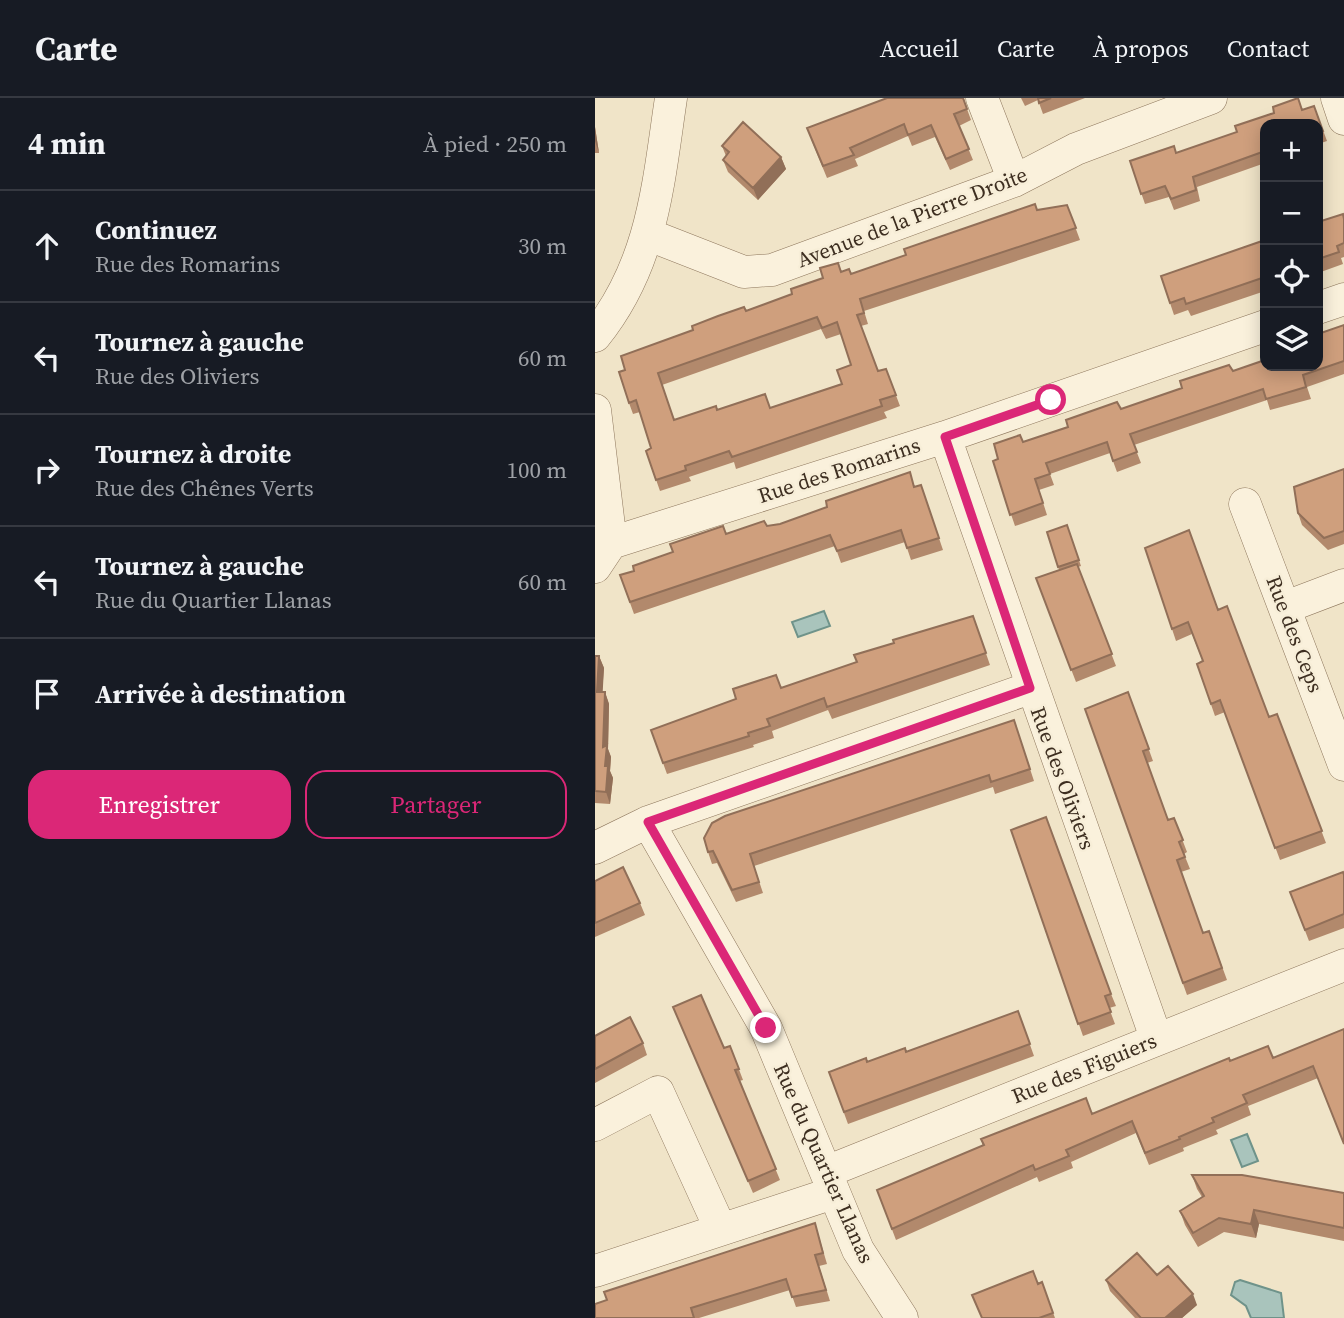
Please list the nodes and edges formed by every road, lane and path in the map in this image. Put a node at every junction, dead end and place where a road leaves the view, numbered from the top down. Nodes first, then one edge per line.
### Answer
1 (671, 98) edge
2 (982, 98) edge
3 (1337, 98) edge
4 (1199, 100) edge
5 (1344, 119) edge
6 (1014, 181) junction
7 (649, 236) junction
8 (1344, 299) edge
9 (1323, 306) edge
10 (1260, 328) edge
11 (595, 336) edge
12 (595, 410) edge
13 (945, 437) junction
14 (1245, 504) dead end
15 (603, 555) edge
16 (1344, 585) edge
17 (1286, 607) junction
18 (1030, 688) junction
19 (1344, 765) edge
20 (648, 822) junction
21 (595, 849) edge
22 (1344, 965) edge
23 (1156, 1038) junction
24 (595, 1125) edge
25 (829, 1182) junction
26 (720, 1228) junction
27 (595, 1271) edge
28 (902, 1318) edge

1 - 7 street
2 - 6 street
3 - 5 street
4 - 6 street, Avenue de la Pierre Droite
6 - 7 street, Avenue de la Pierre Droite
7 - 11 street
8 - 9 street
10 - 13 street, Rue des Romarins
12 - 15 street
13 - 15 street, Rue des Romarins
13 - 18 street, Rue des Oliviers
14 - 17 street, Rue des Ceps
16 - 17 street
17 - 19 street, Rue des Ceps
18 - 20 street
18 - 23 street, Rue des Oliviers
20 - 21 street
20 - 25 street, Rue du Quartier Llanas
22 - 23 street, Rue des Figuiers
23 - 25 street, Rue des Figuiers
24 - 26 street
25 - 26 street, Rue des Figuiers
25 - 28 street, Rue du Quartier Llanas
26 - 27 street, Rue des Figuiers

